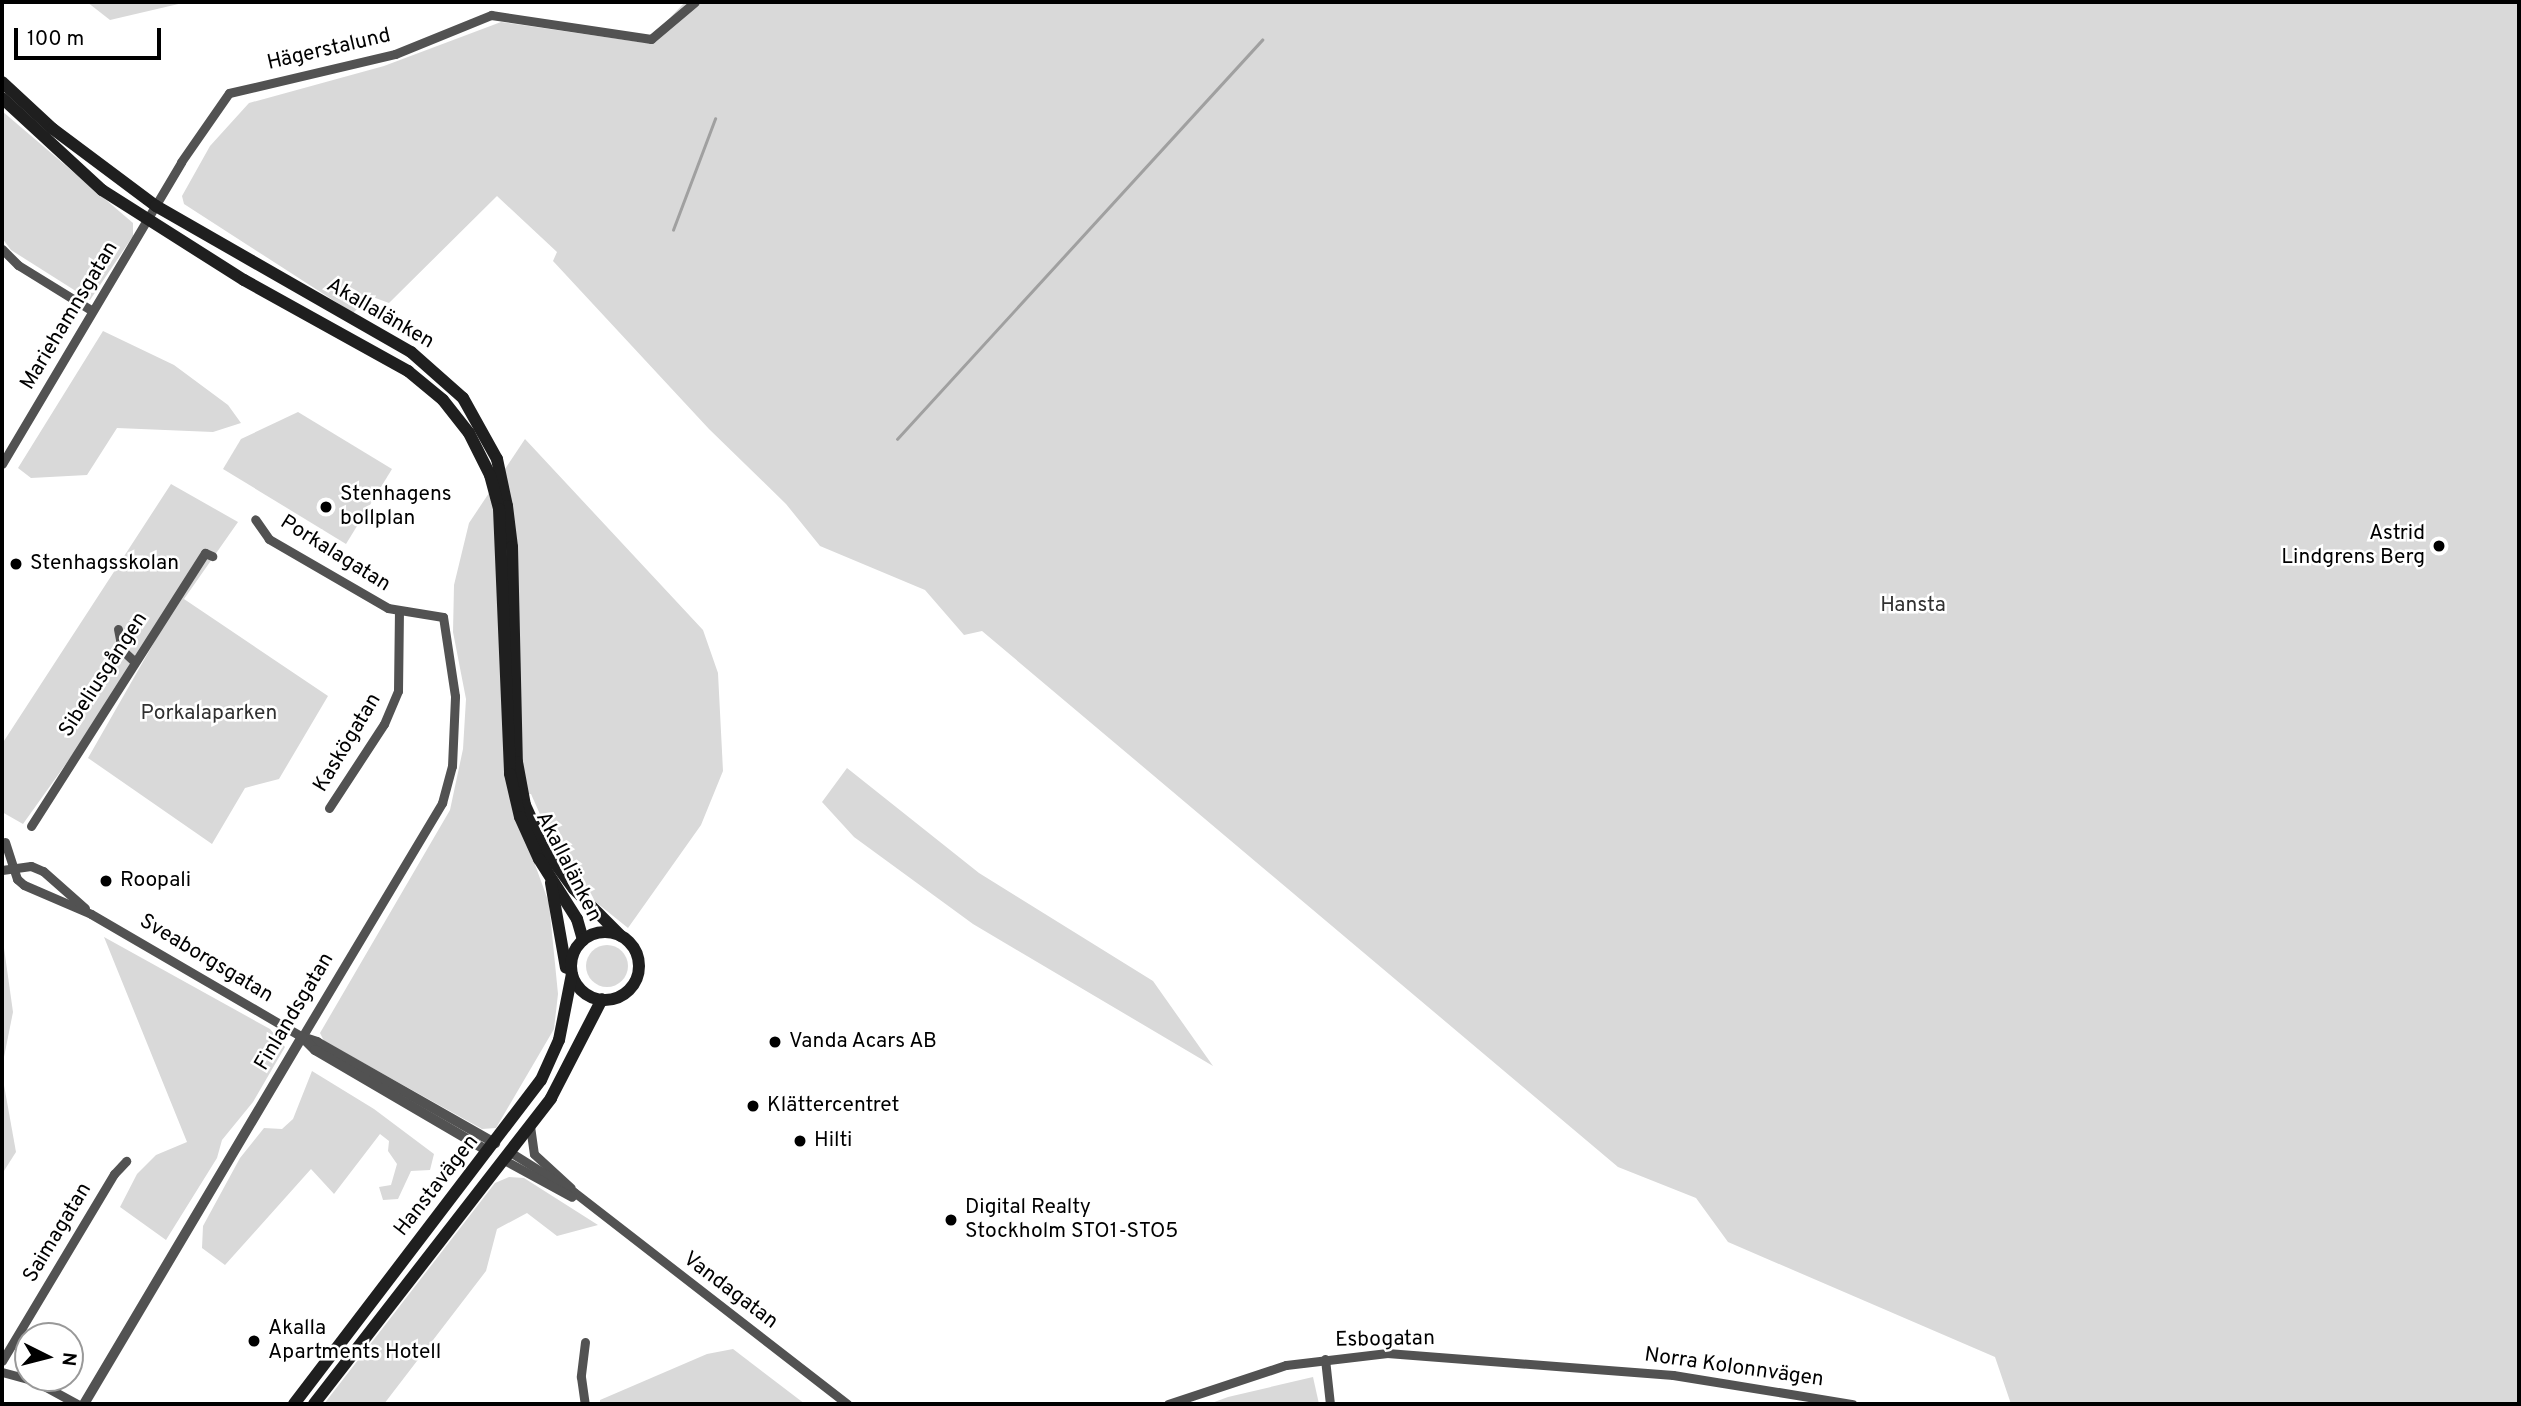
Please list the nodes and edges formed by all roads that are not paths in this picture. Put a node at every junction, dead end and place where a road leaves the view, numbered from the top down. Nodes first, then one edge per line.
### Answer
1 (695, 2) edge
2 (2, 82) edge
3 (2, 98) edge
4 (156, 206) junction
5 (147, 222) junction
6 (2, 248) edge
7 (91, 310) junction
8 (2, 464) edge
9 (255, 519) dead end
10 (212, 556) dead end
11 (399, 611) junction
12 (443, 617) joint
13 (118, 629) dead end
14 (134, 661) junction
15 (329, 808) dead end
16 (31, 826) dead end
17 (5, 842) dead end
18 (13, 868) junction
19 (2, 870) edge
20 (549, 877) junction
21 (91, 914) junction
22 (621, 936) junction
23 (583, 940) junction
24 (572, 974) junction
25 (569, 996) junction
26 (603, 999) junction
27 (302, 1038) junction
28 (530, 1126) junction
29 (491, 1147) junction
30 (507, 1156) junction
31 (126, 1161) dead end
32 (574, 1192) junction
33 (592, 1208) junction
34 (585, 1342) dead end
35 (1325, 1359) junction
36 (2, 1361) edge
37 (1609, 1370) joint
38 (2, 1372) edge
39 (77, 1404) edge
40 (85, 1404) edge
41 (294, 1404) edge
42 (314, 1404) edge
43 (585, 1404) edge
44 (847, 1404) edge
45 (1168, 1404) edge
46 (1330, 1404) edge
47 (1853, 1404) edge

1 - 4 street, Hägerstalund
2 - 4 main road, Akallalänken
3 - 5 main road, Akallalänken
4 - 5 street, Hägerstalund
4 - 22 main road, Akallalänken
5 - 7 street, Mariehamnsgatan
5 - 20 main road, Akallalänken
6 - 7 street
7 - 8 street, Mariehamnsgatan
9 - 11 street, Porkalagatan
10 - 14 street, Sibeliusgången
11 - 12 street, Porkalagatan
11 - 15 street, Kaskögatan
12 - 27 street, Finlandsgatan
13 - 14 street
14 - 16 street, Sibeliusgången
17 - 18 street, Sveaborgsgatan
18 - 19 street, Sveaborgsgatan
18 - 21 street, Sveaborgsgatan
18 - 21 street, Sveaborgsgatan
20 - 23 main road, Akallalänken
20 - 25 main road
21 - 27 street, Sveaborgsgatan
22 - 23 main road
22 - 26 main road
23 - 24 main road
24 - 25 main road, Hanstavägen
24 - 26 main road
25 - 29 main road, Hanstavägen
26 - 28 main road, Hanstavägen
27 - 29 street, Sveaborgsgatan
27 - 40 street, Finlandsgatan
28 - 30 main road, Hanstavägen
28 - 32 street, Vandagatan
29 - 30 main road
29 - 41 main road, Hanstavägen
30 - 32 street, Vandagatan
30 - 33 street, Vandagatan
30 - 42 main road, Hanstavägen
31 - 36 street, Saimagatan
32 - 33 street, Vandagatan
33 - 44 street, Vandagatan
34 - 43 street
35 - 37 street, Esbogatan
35 - 45 street, Esbogatan
35 - 46 street
37 - 47 street, Norra Kolonnvägen
38 - 39 street

